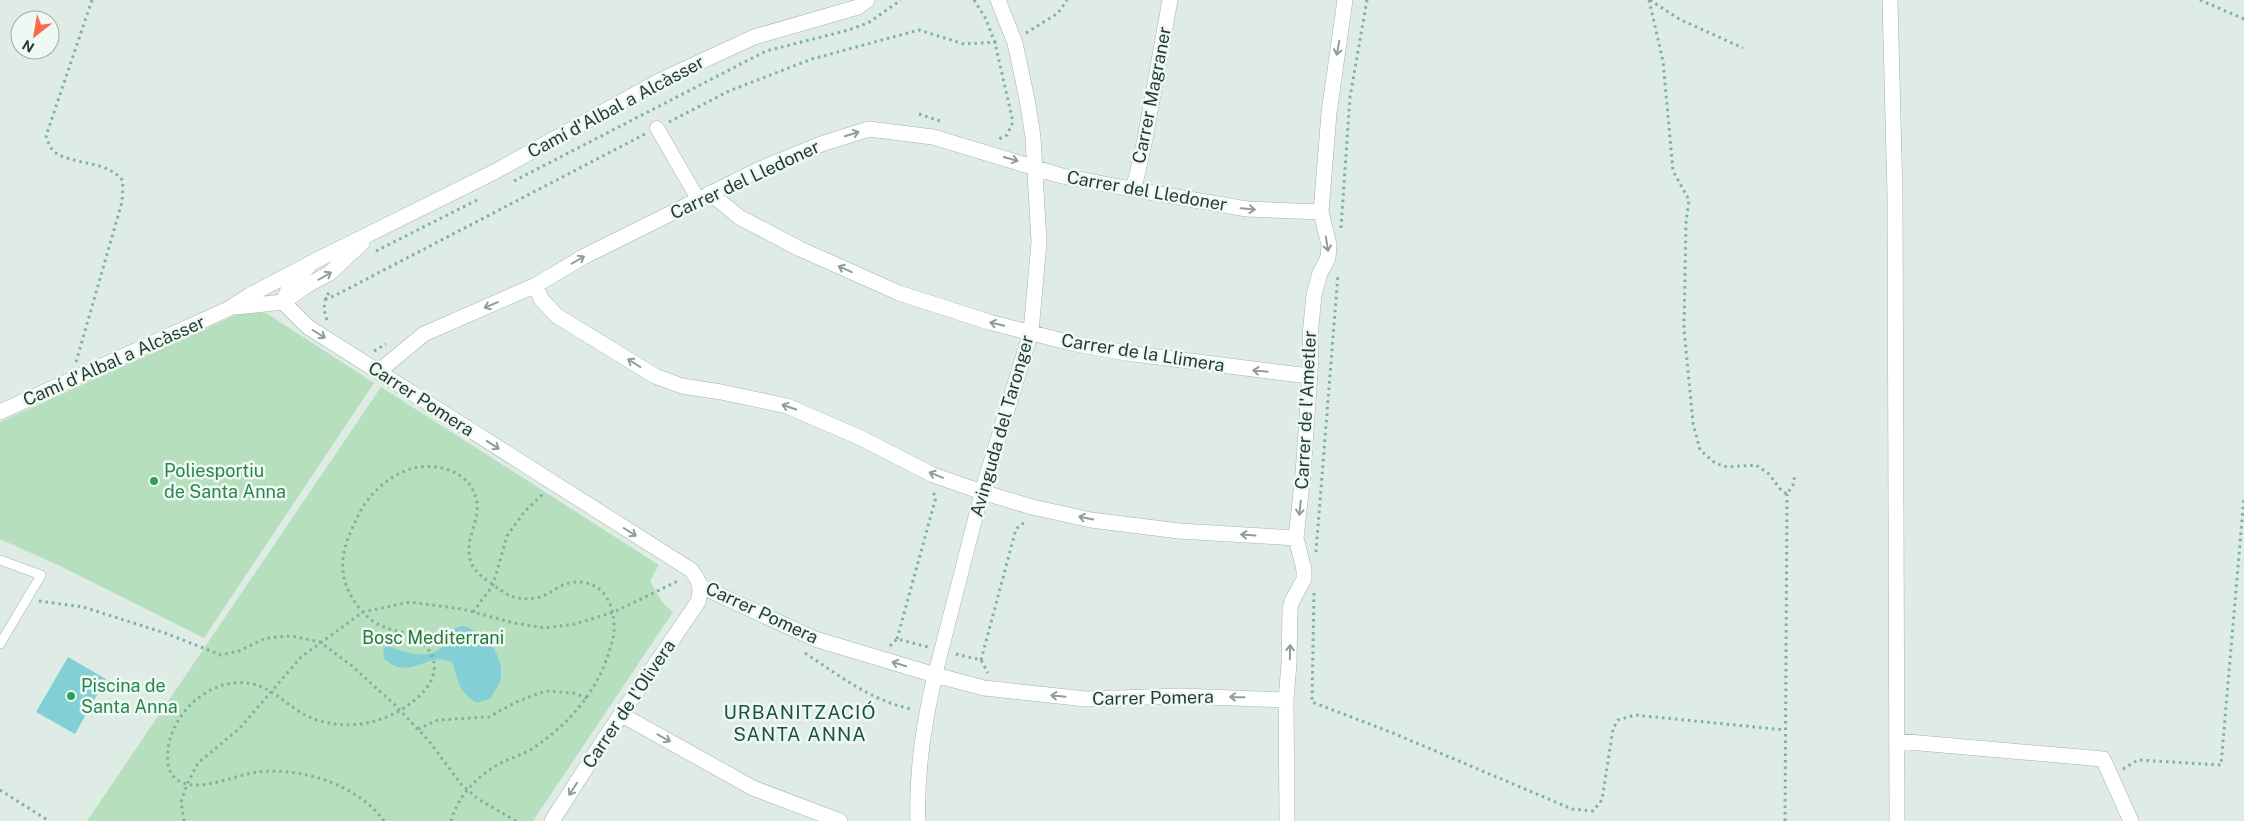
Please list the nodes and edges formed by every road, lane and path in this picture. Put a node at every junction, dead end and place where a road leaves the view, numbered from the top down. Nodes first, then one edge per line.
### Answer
1 (92, 0) edge
2 (867, 0) edge
3 (901, 0) edge
4 (974, 0) edge
5 (998, 0) edge
6 (1068, 0) edge
7 (1170, 0) edge
8 (1345, 0) edge
9 (1367, 0) edge
10 (1650, 0) edge
11 (1890, 0) edge
12 (2200, 0) edge
13 (2244, 19) edge
14 (1022, 25) dead end
15 (1021, 38) junction
16 (995, 43) junction
17 (1743, 48) dead end
18 (649, 111) junction
19 (919, 114) dead end
20 (945, 123) dead end
21 (657, 128) junction
22 (994, 140) dead end
23 (1035, 166) junction
24 (509, 184) dead end
25 (1131, 189) junction
26 (704, 196) junction
27 (482, 197) dead end
28 (1321, 212) junction
29 (1341, 231) dead end
30 (372, 233) junction
31 (370, 256) dead end
32 (315, 261) junction
33 (1338, 270) dead end
34 (536, 285) junction
35 (332, 288) dead end
36 (325, 299) junction
37 (283, 302) junction
38 (228, 309) junction
39 (329, 326) dead end
40 (1031, 332) junction
41 (387, 343) dead end
42 (365, 350) dead end
43 (378, 372) junction
44 (1309, 376) junction
45 (71, 380) junction
46 (0, 412) edge
47 (1796, 474) dead end
48 (929, 485) dead end
49 (547, 490) dead end
50 (982, 492) junction
51 (1787, 494) junction
52 (2244, 497) edge
53 (1029, 519) dead end
54 (1296, 538) junction
55 (1316, 555) dead end
56 (0, 560) edge
57 (683, 578) dead end
58 (493, 585) junction
59 (1314, 585) dead end
60 (700, 586) junction
61 (27, 600) junction
62 (363, 612) junction
63 (473, 612) junction
64 (614, 612) junction
65 (897, 639) junction
66 (320, 642) junction
67 (0, 644) edge
68 (799, 649) dead end
69 (886, 649) dead end
70 (941, 650) junction
71 (981, 660) junction
72 (934, 675) junction
73 (989, 675) dead end
74 (271, 691) junction
75 (587, 698) junction
76 (1286, 700) junction
77 (911, 710) dead end
78 (400, 711) junction
79 (622, 715) junction
80 (418, 729) junction
81 (1785, 730) junction
82 (1897, 741) junction
83 (2112, 780) junction
84 (187, 784) junction
85 (467, 789) junction
86 (0, 790) edge
87 (49, 821) edge
88 (184, 821) edge
89 (384, 821) edge
90 (451, 821) edge
91 (516, 821) edge
92 (552, 821) edge
93 (840, 821) edge
94 (918, 821) edge
95 (1287, 821) edge
96 (1785, 821) edge
97 (1897, 821) edge
98 (2130, 821) edge

1 - 45 path
2 - 30 street, Camí d'Albal a Alcàsser
3 - 18 path
4 - 16 path
5 - 15 street, Avinguda del Taronger
6 - 15 path
7 - 25 street, Carrer Magraner
8 -> 28 street, Carrer de l'Ametler
9 - 29 path
10 - 17 path
10 - 51 path
11 - 82 street
12 - 13 path
14 - 15 path
15 - 16 path
15 - 23 street, Avinguda del Taronger
16 - 21 path
16 - 22 path
18 - 21 path
18 - 24 path
19 - 20 path
21 - 26 street
21 - 36 path
23 - 25 street, Carrer del Lledoner
26 -> 23 street, Carrer del Lledoner
23 - 40 street, Avinguda del Taronger
25 -> 28 street, Carrer del Lledoner
34 -> 26 street, Carrer del Lledoner
40 -> 26 street, Carrer de la Llimera
27 - 31 path
28 -> 44 street, Carrer de l'Ametler
30 - 32 street, Camí d'Albal a Alcàsser
37 -> 30 street, Camí d'Albal a Alcàsser
32 - 37 street
32 - 38 street, Camí d'Albal a Alcàsser
33 - 55 path
34 -> 43 street, Carrer del Lledoner
50 -> 34 street
35 - 36 path
36 - 39 path
37 - 38 street, Camí d'Albal a Alcàsser
37 -> 43 street, Carrer Pomera
38 - 45 street, Camí d'Albal a Alcàsser
44 -> 40 street, Carrer de la Llimera
40 - 50 street, Avinguda del Taronger
41 - 42 path
43 -> 60 street, Carrer Pomera
44 -> 54 street, Carrer de l'Ametler
45 - 46 street, Camí d'Albal a Alcàsser
47 - 51 path
48 - 65 path
49 - 58 path
54 -> 50 street
50 - 70 street, Avinguda del Taronger
51 - 81 path
52 - 83 path
53 - 71 path
76 -> 54 street, Carrer de l'Ametler
56 - 61 lane
57 - 64 path
58 - 62 path
58 - 63 path
58 - 64 path
59 - 81 path
72 -> 60 street, Carrer Pomera
60 - 79 street, Carrer de l'Olivera
61 - 66 path
61 - 67 lane
62 - 63 path
62 - 66 path
62 - 78 path
63 - 64 path
64 - 75 path
65 - 69 path
65 - 70 path
66 - 74 path
66 - 78 path
68 - 77 path
70 - 71 path
70 - 72 street, Avinguda del Taronger
71 - 73 path
76 -> 72 street, Carrer Pomera
72 - 94 street, Avinguda del Taronger
74 - 78 path
74 - 84 path
74 - 84 path
75 - 80 path
75 - 85 path
76 - 95 street, Carrer de l'Ametler
78 - 80 path
79 -> 92 street, Carrer de l'Olivera
79 -> 93 street
80 - 85 path
81 - 96 path
82 - 83 street
82 - 97 street
83 - 98 street
84 - 88 path
84 - 89 path
85 - 90 path
85 - 91 path
86 - 87 path

